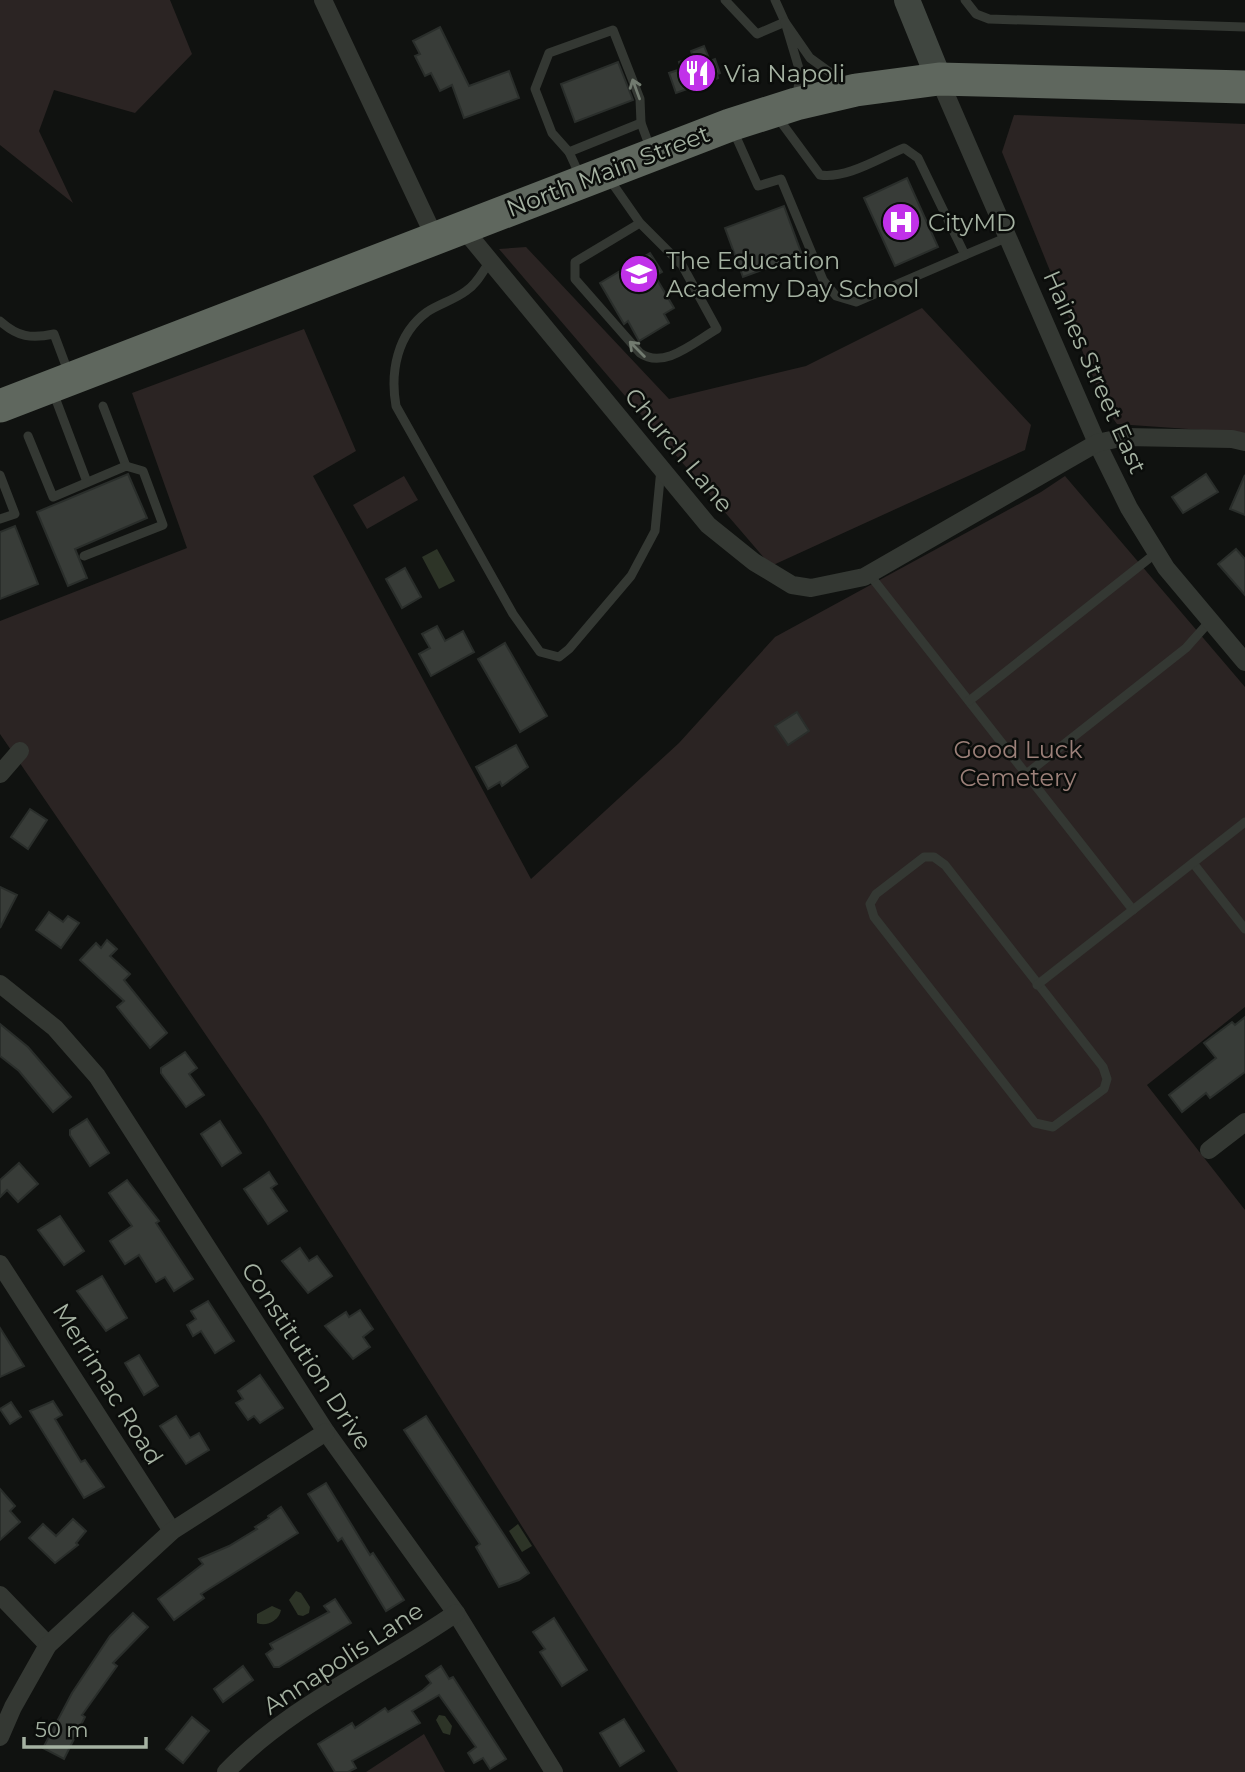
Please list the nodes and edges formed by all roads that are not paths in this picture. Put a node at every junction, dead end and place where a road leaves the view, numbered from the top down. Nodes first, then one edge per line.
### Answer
1 (323, 0) edge
2 (725, 0) edge
3 (775, 0) edge
4 (907, 0) edge
5 (965, 0) edge
6 (785, 22) junction
7 (1245, 27) edge
8 (939, 79) junction
9 (1245, 88) edge
10 (856, 90) junction
11 (785, 107) junction
12 (641, 123) junction
13 (730, 125) junction
14 (652, 155) junction
15 (585, 169) junction
16 (640, 223) junction
17 (449, 232) junction
18 (1008, 237) junction
19 (965, 255) junction
20 (490, 261) junction
21 (0, 321) edge
22 (61, 383) junction
23 (0, 406) edge
24 (103, 406) dead end
25 (28, 436) dead end
26 (1245, 442) edge
27 (1097, 443) junction
28 (125, 466) junction
29 (661, 469) junction
30 (0, 475) edge
31 (87, 482) junction
32 (0, 519) edge
33 (1156, 553) junction
34 (84, 556) dead end
35 (869, 574) junction
36 (1210, 621) junction
37 (1245, 662) edge
38 (969, 701) junction
39 (20, 751) dead end
40 (0, 774) edge
41 (1025, 775) junction
42 (1245, 822) edge
43 (1193, 863) junction
44 (1133, 910) junction
45 (1245, 929) edge
46 (0, 984) edge
47 (1037, 985) junction
48 (1245, 1122) edge
49 (1209, 1150) dead end
50 (0, 1264) edge
51 (326, 1433) junction
52 (172, 1531) junction
53 (0, 1595) edge
54 (456, 1613) junction
55 (48, 1644) junction
56 (0, 1737) edge
57 (226, 1772) edge
58 (554, 1772) edge

1 - 17 street, Church Lane
2 - 6 lane
3 - 6 lane
4 - 8 street
5 - 7 lane
6 - 10 lane
6 - 11 lane
8 - 9 highway, North Main Street
8 - 10 highway, North Main Street
8 - 18 street, Haines Street East
10 - 11 highway, North Main Street
11 - 13 highway, North Main Street
11 - 19 lane
12 - 14 lane
12 - 15 lane
12 -> 15 lane
13 - 14 highway, North Main Street
13 - 19 lane
14 - 15 highway, North Main Street
15 - 16 lane
15 - 17 highway, North Main Street
16 -> 16 lane
17 - 20 street, Church Lane
17 - 22 highway, North Main Street
18 - 19 lane
18 - 27 street, Haines Street East
20 - 29 street, Church Lane
20 - 29 lane
21 - 22 lane
22 - 23 highway, North Main Street
22 - 31 lane
24 - 28 lane
25 - 31 lane
26 - 27 street
27 - 33 street, Haines Street East
27 - 35 street, Church Lane
28 - 31 lane
28 - 34 lane
29 - 35 street, Church Lane
30 - 32 lane
33 - 36 street, Haines Street East
33 - 38 lane
35 - 38 lane
36 - 37 street, Haines Street East
36 - 41 lane
38 - 41 lane
39 - 40 street
41 - 44 lane
42 - 43 lane
43 - 44 lane
43 - 45 lane
44 - 47 lane
46 - 51 street, Constitution Drive
47 - 47 lane
48 - 49 street
50 - 52 street, Merrimac Road
51 - 52 street
51 - 54 street, Constitution Drive
52 - 55 street
53 - 55 street
54 - 57 street, Annapolis Lane
54 - 58 street, Constitution Drive
55 - 56 street

